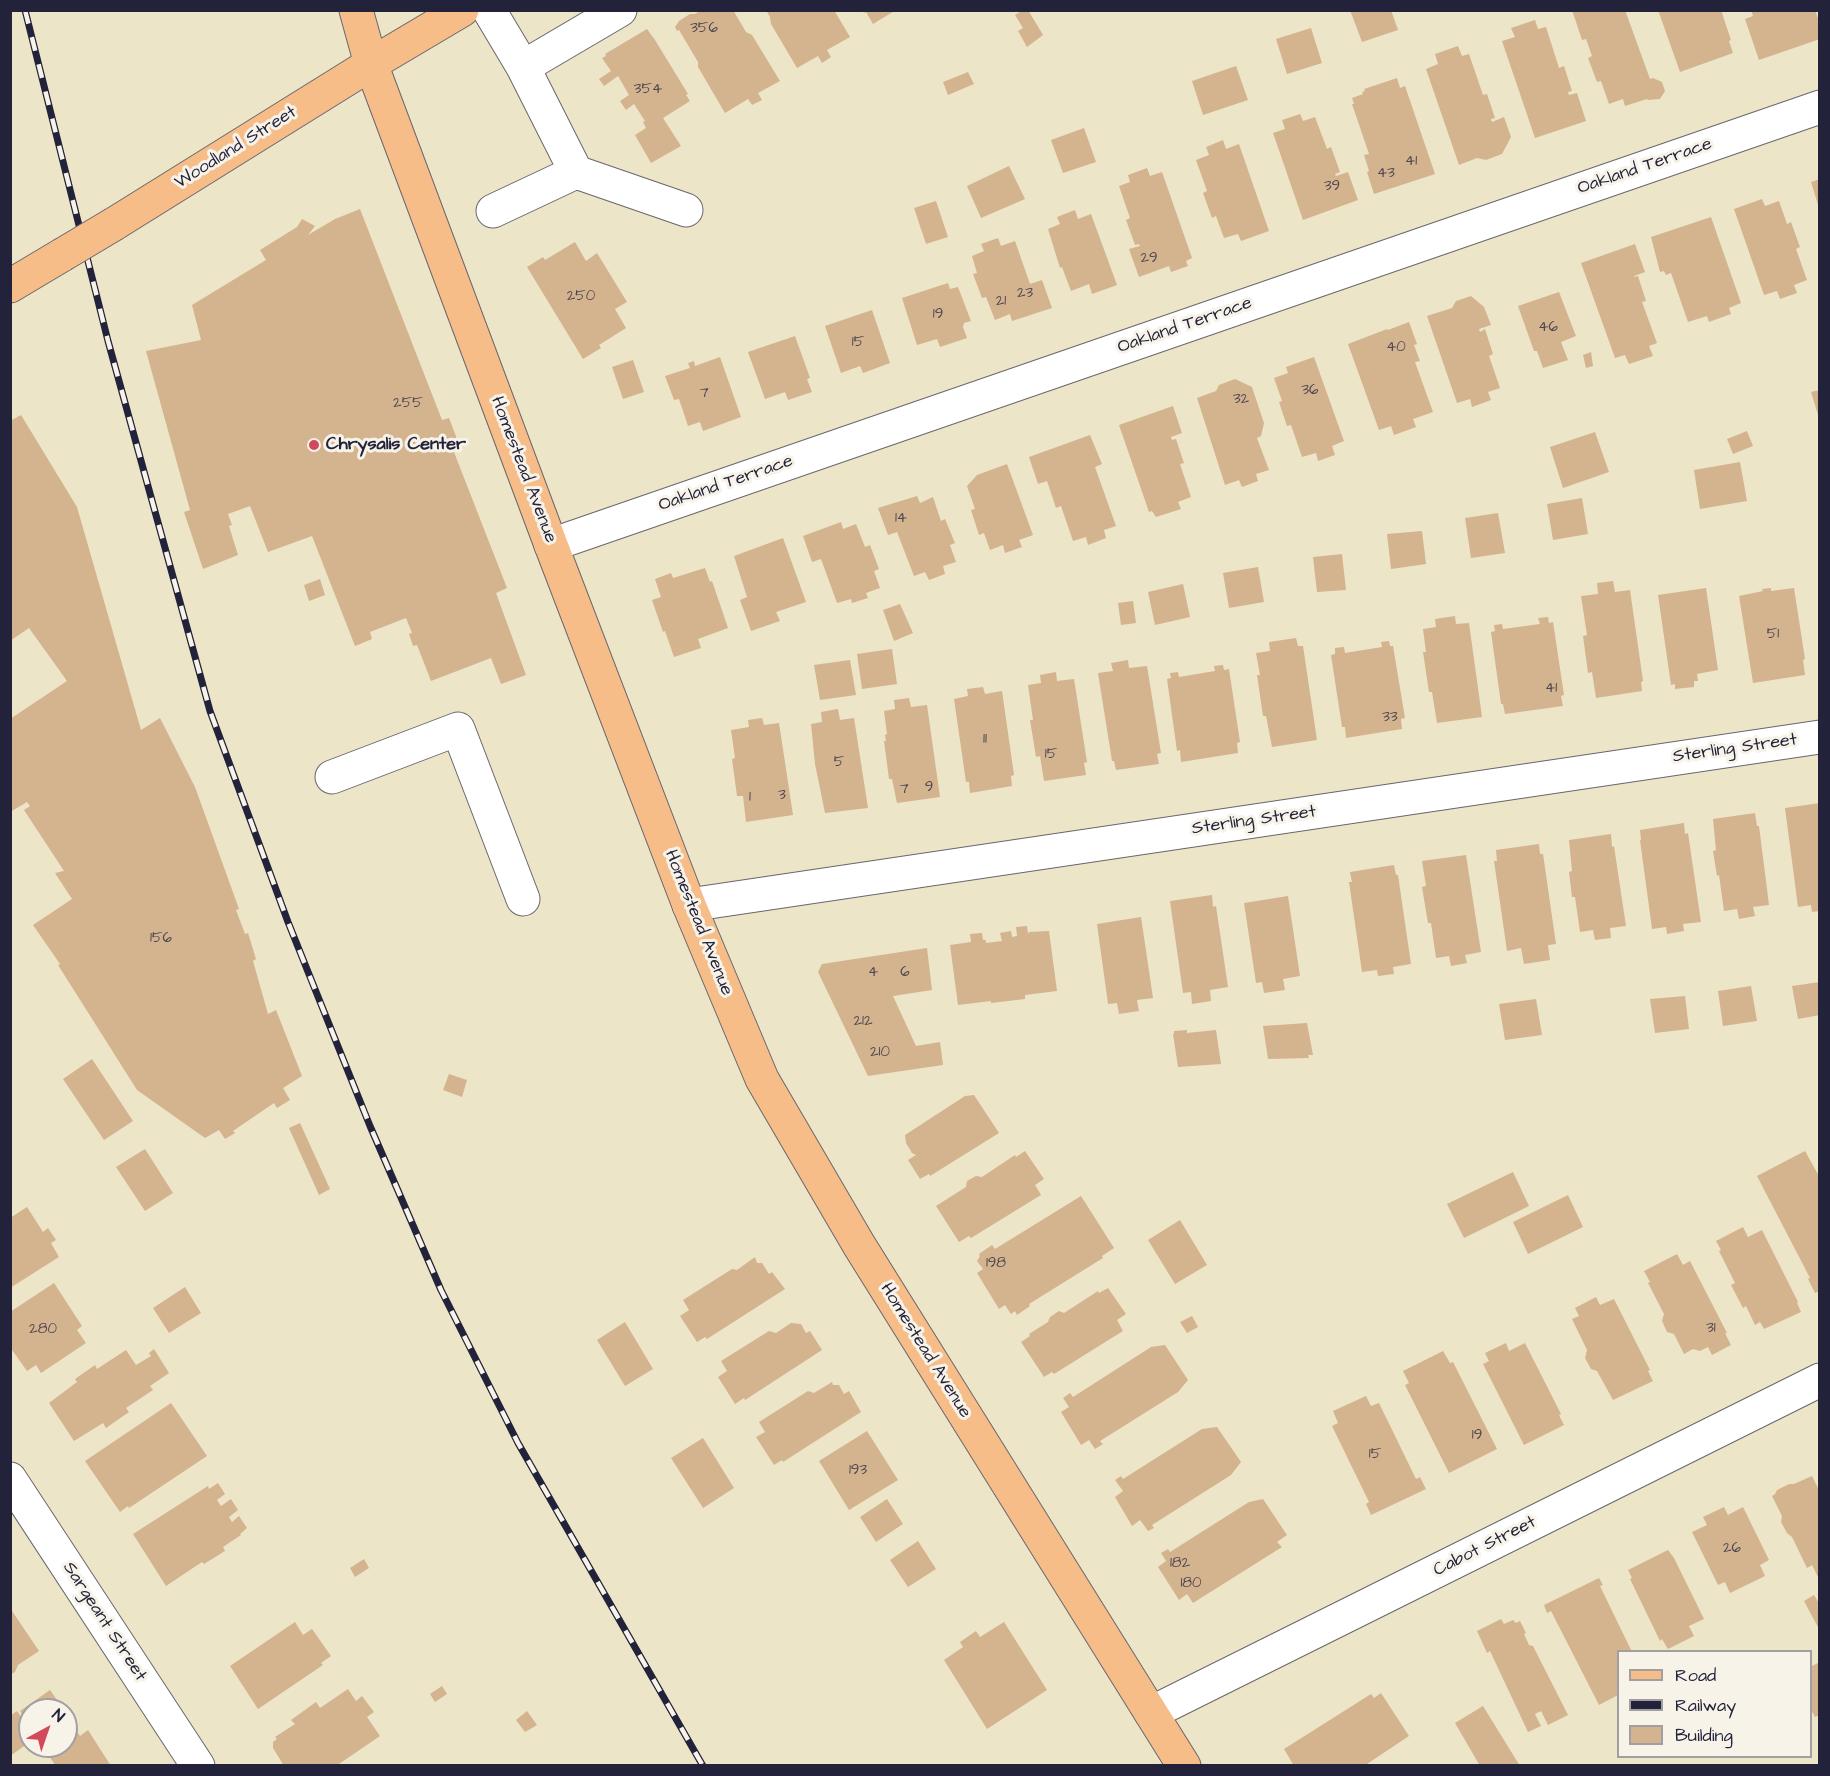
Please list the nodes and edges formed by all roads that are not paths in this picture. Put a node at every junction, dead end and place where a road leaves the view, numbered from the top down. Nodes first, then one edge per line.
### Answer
1 (356, 10) edge
2 (462, 10) edge
3 (489, 10) edge
4 (620, 10) edge
5 (371, 64) junction
6 (523, 67) junction
7 (1820, 107) edge
8 (576, 172) junction
9 (686, 210) dead end
10 (493, 211) dead end
11 (10, 286) edge
12 (551, 545) junction
13 (1820, 737) edge
14 (332, 777) dead end
15 (523, 899) dead end
16 (689, 905) junction
17 (1820, 1380) edge
18 (10, 1479) edge
19 (1151, 1713) junction
20 (198, 1766) edge
21 (1184, 1766) edge

1 - 5 main road, Homestead Avenue
2 - 5 main road, Woodland Street
3 - 6 street
4 - 6 street
5 - 11 main road, Woodland Street, bridge
5 - 12 main road, Homestead Avenue
6 - 8 street
7 - 12 street, Oakland Terrace
8 - 9 street
8 - 10 street
12 - 16 main road, Homestead Avenue
13 - 16 street, Sterling Street
14 - 15 street
16 - 19 main road, Homestead Avenue
17 - 19 street, Cabot Street
18 - 20 street, Sargeant Street
19 - 21 main road, Homestead Avenue

